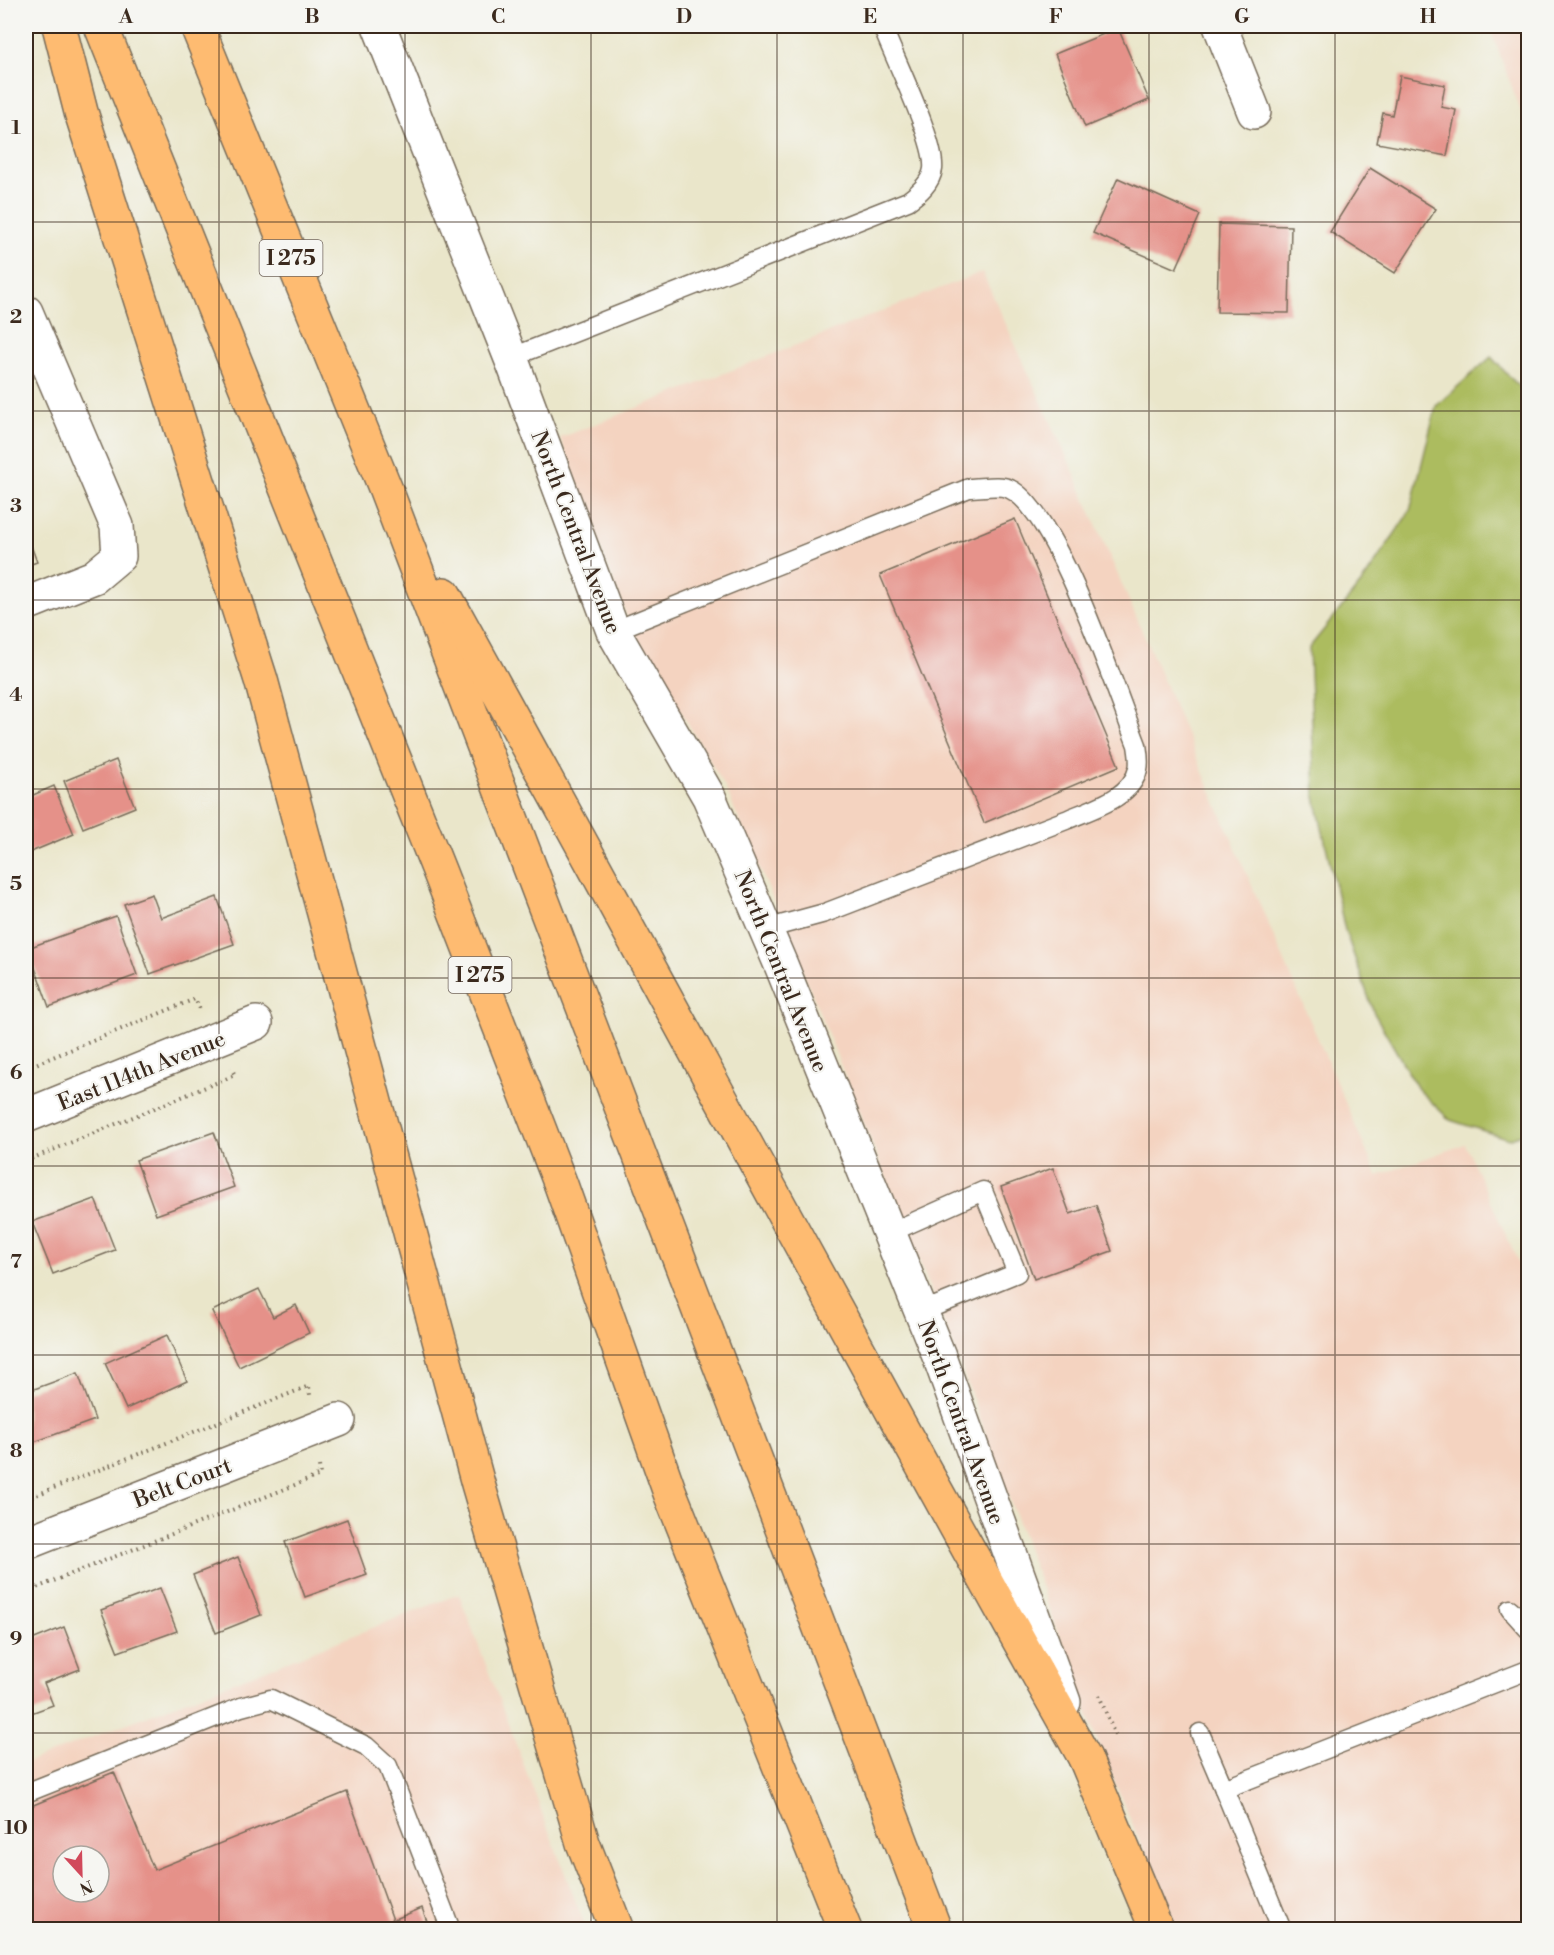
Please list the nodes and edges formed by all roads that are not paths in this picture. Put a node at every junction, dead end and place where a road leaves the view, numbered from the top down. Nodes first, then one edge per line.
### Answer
1 (59, 26) edge
2 (101, 26) edge
3 (197, 26) edge
4 (379, 26) edge
5 (882, 26) edge
6 (1220, 26) edge
7 (1254, 112) dead end
8 (26, 312) edge
9 (510, 358) junction
10 (386, 490) junction
11 (26, 604) edge
12 (613, 631) junction
13 (766, 929) junction
14 (256, 1023) dead end
15 (26, 1116) edge
16 (889, 1233) junction
17 (921, 1312) junction
18 (327, 1425) road end
19 (26, 1543) edge
20 (1510, 1609) dead end
21 (1528, 1629) edge
22 (1528, 1670) edge
23 (1200, 1733) dead end
24 (1084, 1758) junction
25 (1224, 1789) junction
26 (26, 1793) edge
27 (451, 1929) edge
28 (617, 1929) edge
29 (845, 1929) edge
30 (935, 1929) edge
31 (1157, 1929) edge
32 (1282, 1929) edge

1 - 28 main road
2 - 29 main road, I 275
3 - 10 main road, I 275
4 - 9 street, North Central Avenue
5 - 9 lane
6 - 7 street
8 - 11 street
9 - 12 street, North Central Avenue
10 - 24 main road
10 - 30 main road, I 275
12 - 13 street, North Central Avenue
12 - 13 lane
13 - 16 street, North Central Avenue
14 - 15 street, East 114th Avenue
16 - 17 street, North Central Avenue
16 - 17 lane
17 - 24 street, North Central Avenue
18 - 19 street, Belt Court
20 - 21 lane
22 - 25 lane
23 - 25 lane
24 - 31 main road, North Central Avenue
25 - 32 lane
26 - 27 lane

